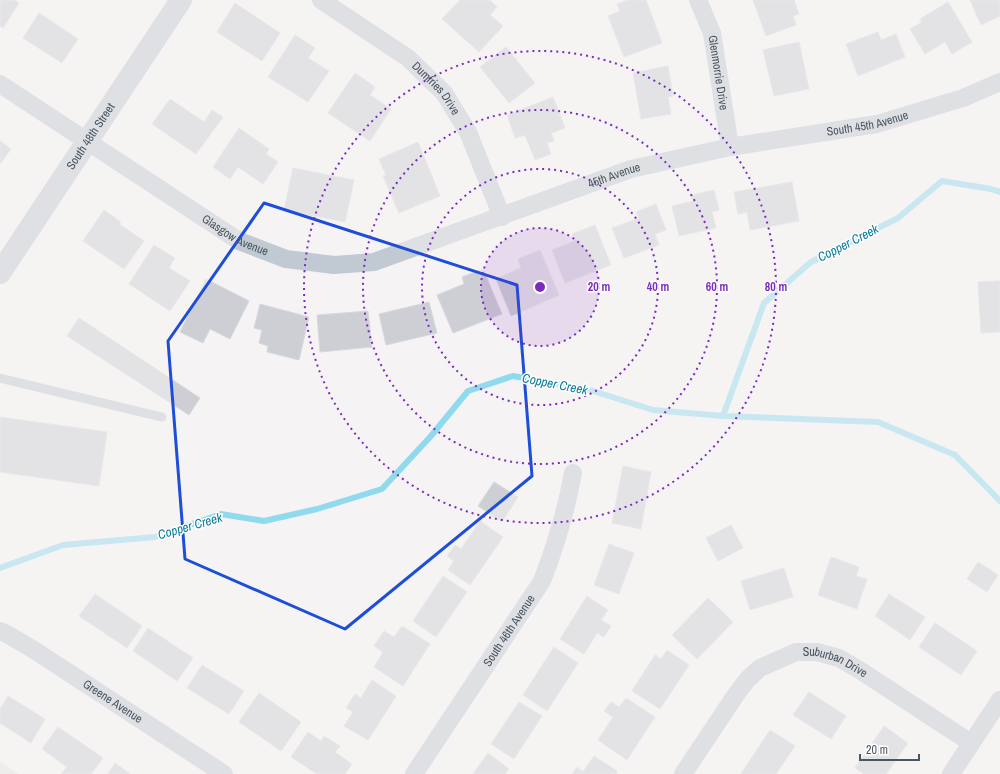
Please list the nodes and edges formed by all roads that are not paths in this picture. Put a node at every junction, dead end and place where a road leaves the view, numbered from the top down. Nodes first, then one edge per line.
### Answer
1 (181, 0) edge
2 (321, 0) edge
3 (698, 0) edge
4 (1000, 82) edge
5 (0, 84) edge
6 (87, 142) junction
7 (730, 147) junction
8 (502, 216) junction
9 (0, 273) edge
10 (0, 378) edge
11 (162, 417) dead end
12 (573, 473) dead end
13 (0, 632) edge
14 (1000, 700) edge
15 (971, 743) junction
16 (224, 774) edge
17 (414, 774) edge
18 (683, 774) edge
19 (951, 774) edge

1 - 6 street, South 48th Street
2 - 8 street, Dumfries Drive
3 - 7 street, Glenmorrie Drive
4 - 7 street, South 45th Avenue
5 - 6 street, Glasgow Avenue
6 - 8 street, Glasgow Avenue
6 - 9 street, South 48th Street
7 - 8 street, 45th Avenue
10 - 11 lane
12 - 17 street, South 46th Avenue
13 - 16 street, Greene Avenue
14 - 15 street
15 - 18 street, Suburban Drive
15 - 19 street

